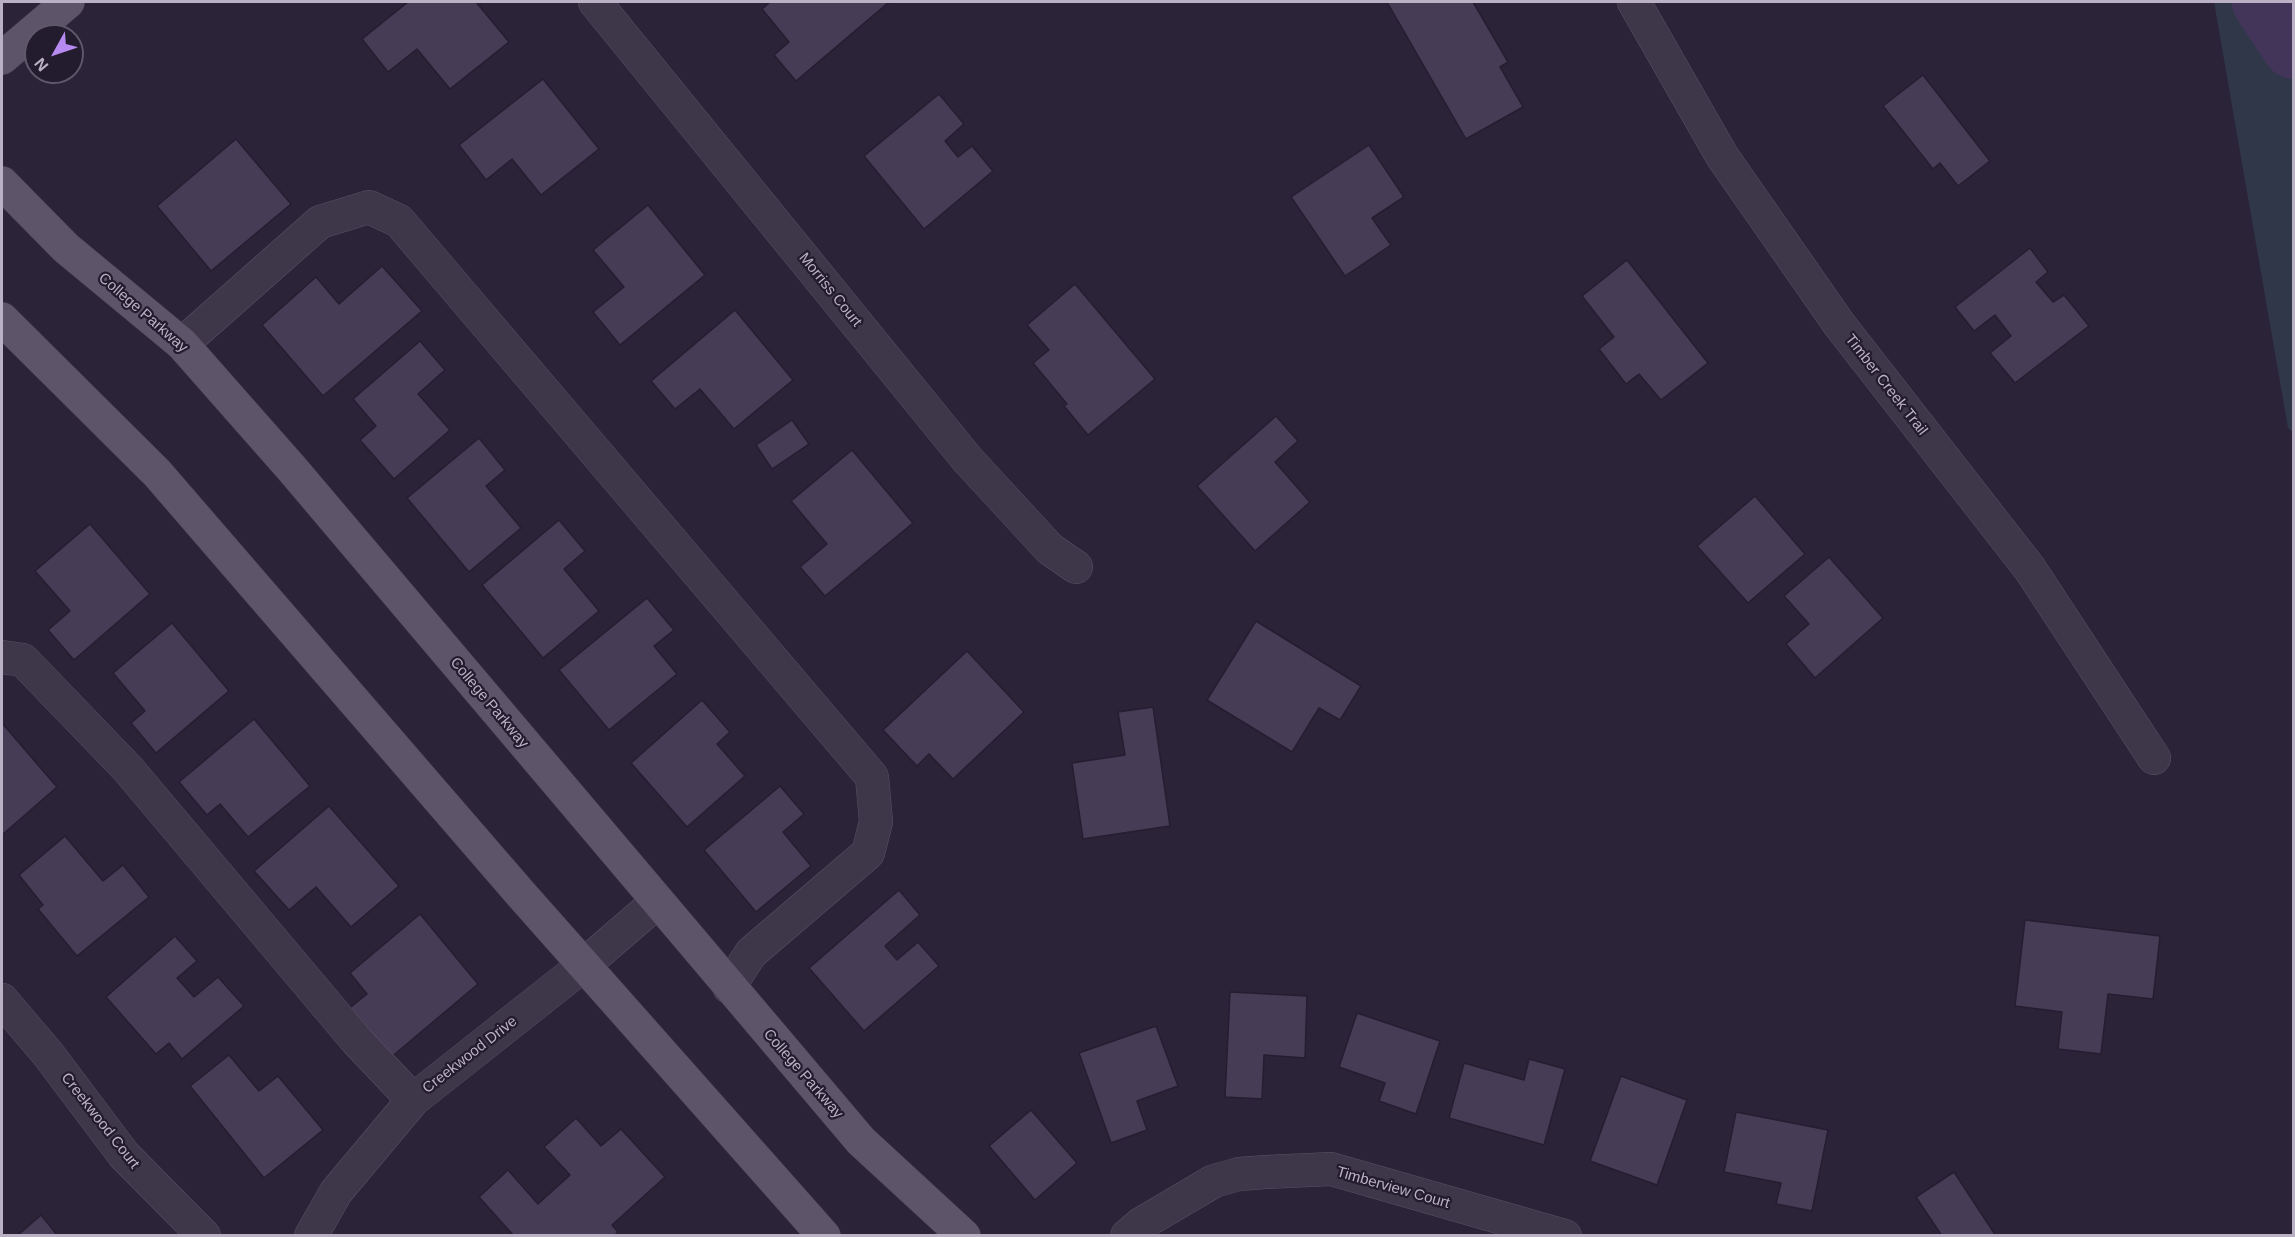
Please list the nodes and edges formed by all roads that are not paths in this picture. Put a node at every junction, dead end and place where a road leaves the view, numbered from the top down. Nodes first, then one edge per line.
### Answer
1 (68, 2) edge
2 (595, 2) edge
3 (1634, 2) edge
4 (2, 58) edge
5 (2, 183) edge
6 (2, 319) edge
7 (182, 344) junction
8 (1076, 567) dead end
9 (2, 657) edge
10 (2154, 758) dead end
11 (657, 902) junction
12 (585, 964) junction
13 (729, 987) junction
14 (2, 1000) edge
15 (413, 1100) junction
16 (1482, 1224) edge
17 (204, 1236) edge
18 (311, 1236) edge
19 (824, 1236) edge
20 (964, 1236) edge
21 (1127, 1236) edge
22 (1565, 1236) edge

1 - 4 main road
2 - 8 street, Morriss Court
3 - 10 street, Timber Creek Trail
5 - 7 main road, College Parkway
6 - 12 main road
7 - 11 main road, College Parkway
7 - 13 street
9 - 15 street
11 - 12 street, Creekwood Drive
11 - 13 main road, College Parkway
12 - 15 street, Creekwood Drive
12 - 19 main road
13 - 20 main road, College Parkway
14 - 17 street, Creekwood Court
15 - 18 street, Creekwood Drive
16 - 21 street, Timberview Court
16 - 22 street, Timberview Court

